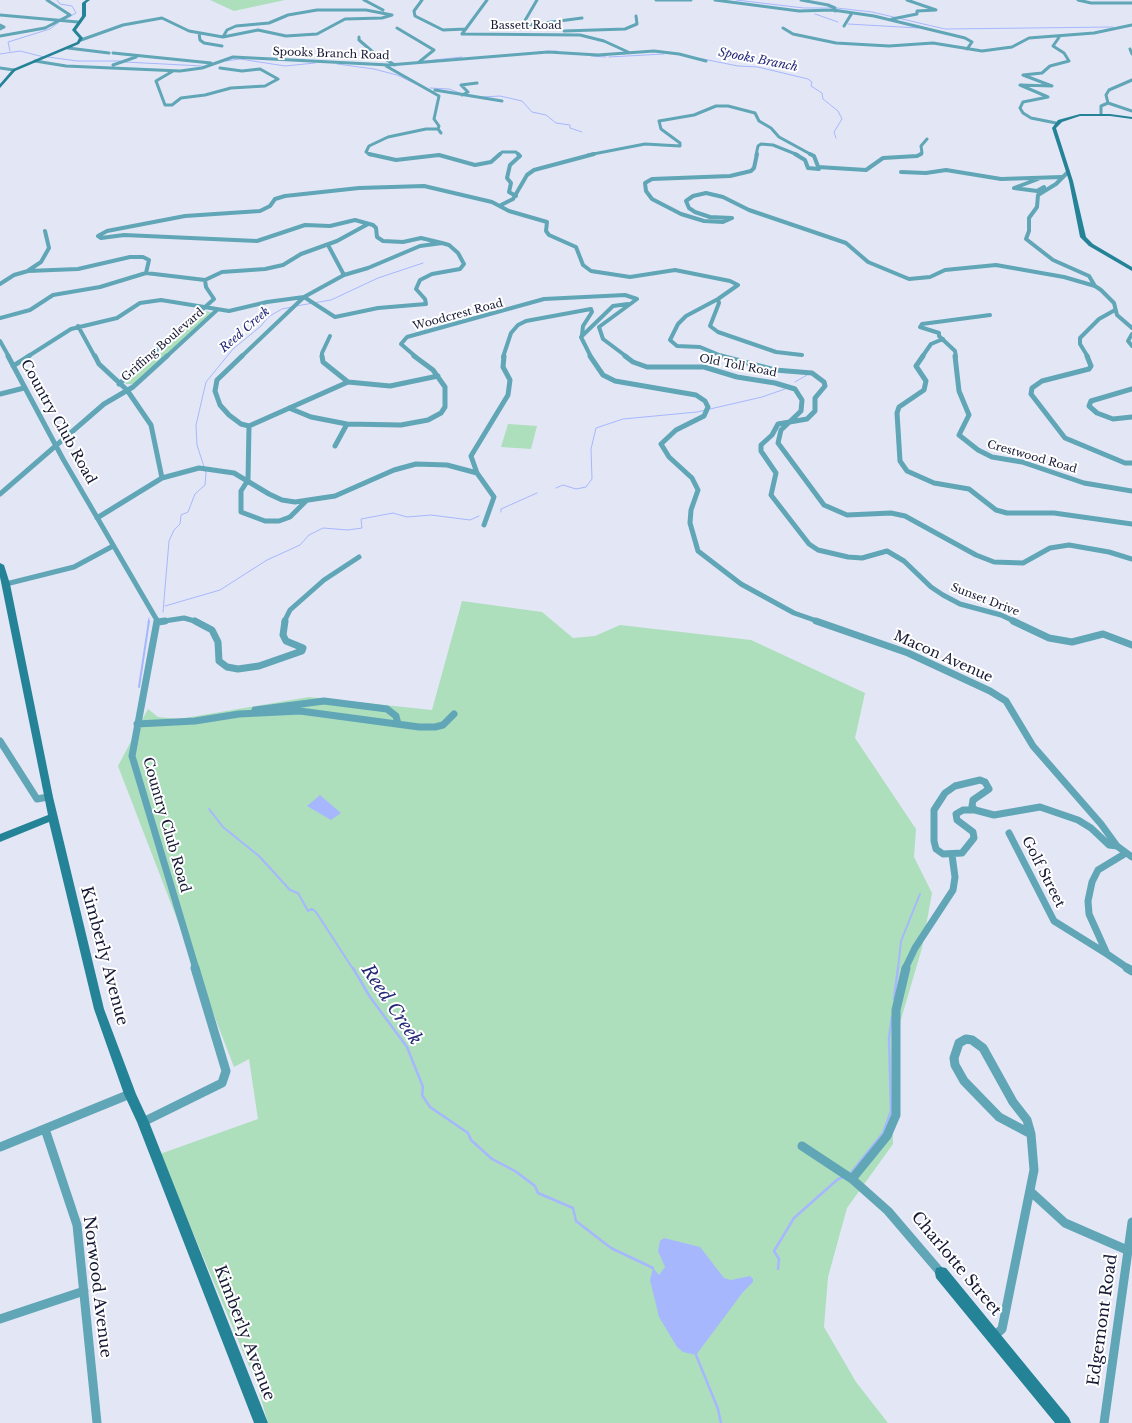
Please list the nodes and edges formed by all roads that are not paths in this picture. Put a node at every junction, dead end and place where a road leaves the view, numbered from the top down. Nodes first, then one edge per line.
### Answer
1 (47, 0) edge
2 (88, 0) edge
3 (364, 0) edge
4 (422, 0) edge
5 (487, 0) edge
6 (537, 0) edge
7 (656, 0) edge
8 (691, 0) edge
9 (715, 0) edge
10 (801, 0) edge
11 (907, 0) edge
12 (1078, 0) edge
13 (1115, 0) edge
14 (1121, 2) junction
15 (1132, 3) edge
16 (836, 11) junction
17 (385, 12) junction
18 (852, 13) junction
19 (0, 15) edge
20 (636, 16) dead end
21 (582, 18) dead end
22 (895, 18) junction
23 (59, 21) junction
24 (78, 22) junction
25 (0, 25) edge
26 (1132, 25) edge
27 (521, 26) junction
28 (844, 26) dead end
29 (398, 28) dead end
30 (783, 28) dead end
31 (0, 29) edge
32 (466, 29) junction
33 (199, 33) junction
34 (548, 33) junction
35 (517, 34) junction
36 (0, 36) edge
37 (1060, 36) junction
38 (223, 37) junction
39 (359, 37) dead end
40 (81, 40) junction
41 (222, 46) dead end
42 (68, 48) junction
43 (967, 49) junction
44 (1130, 49) dead end
45 (629, 52) junction
46 (1132, 54) edge
47 (137, 56) junction
48 (706, 61) dead end
49 (36, 62) junction
50 (213, 63) junction
51 (419, 63) junction
52 (385, 65) junction
53 (395, 65) junction
54 (108, 66) junction
55 (220, 68) dead end
56 (1, 69) edge
57 (14, 70) junction
58 (174, 70) junction
59 (1132, 80) edge
60 (477, 83) dead end
61 (0, 87) edge
62 (431, 90) junction
63 (462, 95) junction
64 (502, 101) dead end
65 (1108, 103) junction
66 (1132, 111) edge
67 (1101, 114) junction
68 (1132, 118) edge
69 (1056, 124) junction
70 (438, 129) junction
71 (441, 133) dead end
72 (927, 139) dead end
73 (818, 167) junction
74 (901, 172) dead end
75 (1068, 172) junction
76 (1046, 177) junction
77 (1055, 177) junction
78 (1062, 178) junction
79 (516, 196) junction
80 (500, 205) junction
81 (368, 224) junction
82 (46, 231) dead end
83 (442, 243) junction
84 (328, 245) junction
85 (1132, 269) edge
86 (28, 271) junction
87 (146, 273) junction
88 (344, 275) junction
89 (205, 280) junction
90 (0, 284) edge
91 (1094, 286) junction
92 (304, 297) junction
93 (718, 299) junction
94 (628, 304) junction
95 (207, 308) junction
96 (218, 310) junction
97 (1115, 310) junction
98 (990, 315) dead end
99 (0, 318) edge
100 (78, 326) junction
101 (1132, 328) edge
102 (1132, 334) edge
103 (582, 335) junction
104 (330, 336) dead end
105 (943, 339) junction
106 (0, 341) edge
107 (1132, 346) edge
108 (802, 355) dead end
109 (13, 366) junction
110 (438, 376) junction
111 (348, 382) junction
112 (119, 384) junction
113 (24, 388) junction
114 (1132, 389) edge
115 (127, 390) junction
116 (0, 394) edge
117 (289, 408) junction
118 (1132, 417) edge
119 (788, 422) junction
120 (347, 424) junction
121 (249, 426) junction
122 (56, 446) junction
123 (334, 446) dead end
124 (1132, 463) edge
125 (477, 473) junction
126 (162, 478) junction
127 (248, 480) junction
128 (1132, 491) edge
129 (0, 494) edge
130 (306, 501) junction
131 (98, 518) junction
132 (1132, 524) edge
133 (484, 525) dead end
134 (113, 546) junction
135 (359, 556) dead end
136 (1132, 559) edge
137 (0, 565) edge
138 (6, 584) junction
139 (158, 622) junction
140 (1132, 645) edge
141 (247, 714) junction
142 (454, 714) dead end
143 (137, 724) junction
144 (398, 724) junction
145 (0, 741) edge
146 (48, 797) junction
147 (975, 810) junction
148 (52, 817) junction
149 (1009, 833) dead end
150 (0, 838) edge
151 (1117, 846) junction
152 (1129, 855) edge
153 (952, 856) junction
154 (1107, 954) junction
155 (1132, 971) edge
156 (130, 1094) junction
157 (143, 1122) junction
158 (45, 1128) junction
159 (1031, 1134) junction
160 (802, 1146) dead end
161 (0, 1147) edge
162 (852, 1179) junction
163 (1030, 1191) junction
164 (1132, 1222) edge
165 (1128, 1250) junction
166 (941, 1273) joint
167 (84, 1291) junction
168 (0, 1319) edge
169 (994, 1336) junction
170 (97, 1423) edge
171 (261, 1423) edge
172 (1064, 1423) edge
173 (1104, 1423) edge

1 - 23 street
2 - 24 street
3 - 17 street
4 - 32 street
5 - 32 street, Bassett Road
6 - 27 street
7 - 8 street
9 - 16 street
10 - 16 street
11 - 22 street
12 - 14 street
13 - 14 street
14 - 15 street
16 - 18 street
17 - 38 street
17 - 38 street
18 - 22 street
18 - 28 street
19 - 23 street
20 - 34 street
21 - 27 street
22 - 43 street
23 - 24 street
23 - 36 street
24 - 40 street
25 - 31 street
26 - 37 street
27 - 35 street
29 - 51 street
30 - 43 street
32 - 35 street, Bassett Road
33 - 38 street
33 - 40 street
33 - 41 street
34 - 35 street, Bassett Road
34 - 45 street, Bassett Road
37 - 43 street
37 - 69 street
39 - 53 street
40 - 42 street
42 - 47 street
42 - 49 street
44 - 46 street
45 - 48 street
45 - 51 street, Spooks Branch Road
47 - 50 street
47 - 54 street
49 - 54 street, Spooks Branch Road
49 - 57 street
50 - 52 street, Spooks Branch Road
50 - 58 street, Spooks Branch Road
51 - 53 street, Spooks Branch Road
52 - 53 street, Spooks Branch Road
52 - 62 street
54 - 58 street, Spooks Branch Road
55 - 58 street
56 - 57 street
57 - 61 street
59 - 65 street
60 - 63 street
62 - 63 street
62 - 70 street
63 - 64 street
65 - 66 street
65 - 67 street
67 - 68 street
67 - 69 street
69 - 75 street
70 - 71 street
70 - 79 street
72 - 73 street
73 - 79 street
73 - 91 street
74 - 76 street
75 - 78 street
75 - 85 street
76 - 77 street
76 - 77 street
77 - 78 street
78 - 91 street
79 - 80 street
80 - 81 street
80 - 93 street, Sunset Drive
81 - 83 street
81 - 84 street
82 - 86 street
83 - 88 street
83 - 92 street
84 - 88 street
84 - 89 street
86 - 87 street
86 - 90 street
87 - 89 street
87 - 99 street
88 - 92 street
89 - 95 street
91 - 97 street
92 - 96 street
92 - 121 street
93 - 108 street
93 - 119 street, Sunset Drive
94 - 103 street
94 - 110 street, Woodcrest Road
94 - 119 street, Old Toll Road
95 - 96 street, Griffing Boulevard
95 - 100 street
95 - 112 street, Griffing Boulevard
96 - 115 street, Griffing Boulevard
97 - 101 street
97 - 124 street
98 - 105 street, Crestwood Road
100 - 109 street
100 - 112 street
102 - 107 street
103 - 125 street
103 - 151 street, Macon Avenue
104 - 111 street
105 - 128 street, Crestwood Road
105 - 132 street
106 - 109 street, Country Club Road
109 - 113 street, Country Club Road
110 - 111 street
110 - 120 street, Woodcrest Road
111 - 117 street
112 - 115 street
113 - 116 street
113 - 122 street, Country Club Road
114 - 118 street
115 - 122 street, Griffing Boulevard
115 - 126 street
117 - 120 street, Woodcrest Road
117 - 121 street
119 - 136 street, Old Toll Road
119 - 140 street, Sunset Drive
120 - 123 street
121 - 127 street
122 - 129 street, Griffing Boulevard
122 - 131 street, Country Club Road
125 - 130 street
125 - 133 street
126 - 127 street
126 - 131 street
127 - 130 street
127 - 130 street
131 - 134 street, Country Club Road
134 - 138 street
134 - 139 street, Country Club Road
135 - 139 street
137 - 138 street, Kimberly Avenue
138 - 146 street, Kimberly Avenue
139 - 143 street, Country Club Road
141 - 143 street
141 - 144 street
141 - 144 street
142 - 144 street
143 - 157 street, Country Club Road
145 - 146 street
146 - 148 street, Kimberly Avenue
147 - 151 street
147 - 153 street
147 - 153 street
148 - 150 street
148 - 156 street, Kimberly Avenue
149 - 154 street, Golf Street
151 - 152 street, Macon Avenue
152 - 154 street
153 - 162 street
154 - 155 street
156 - 157 street, Kimberly Avenue
156 - 158 street
157 - 171 street, Kimberly Avenue
158 - 161 street
158 - 167 street, Norwood Avenue
159 - 159 street
159 - 163 street
160 - 162 street, Charlotte Street
162 - 166 street, Charlotte Street
163 - 165 street
163 - 169 street
164 - 165 street, Edgemont Road
165 - 173 street, Edgemont Road
166 - 169 street, Charlotte Street
167 - 168 street
167 - 170 street, Norwood Avenue
169 - 172 street, Charlotte Street

